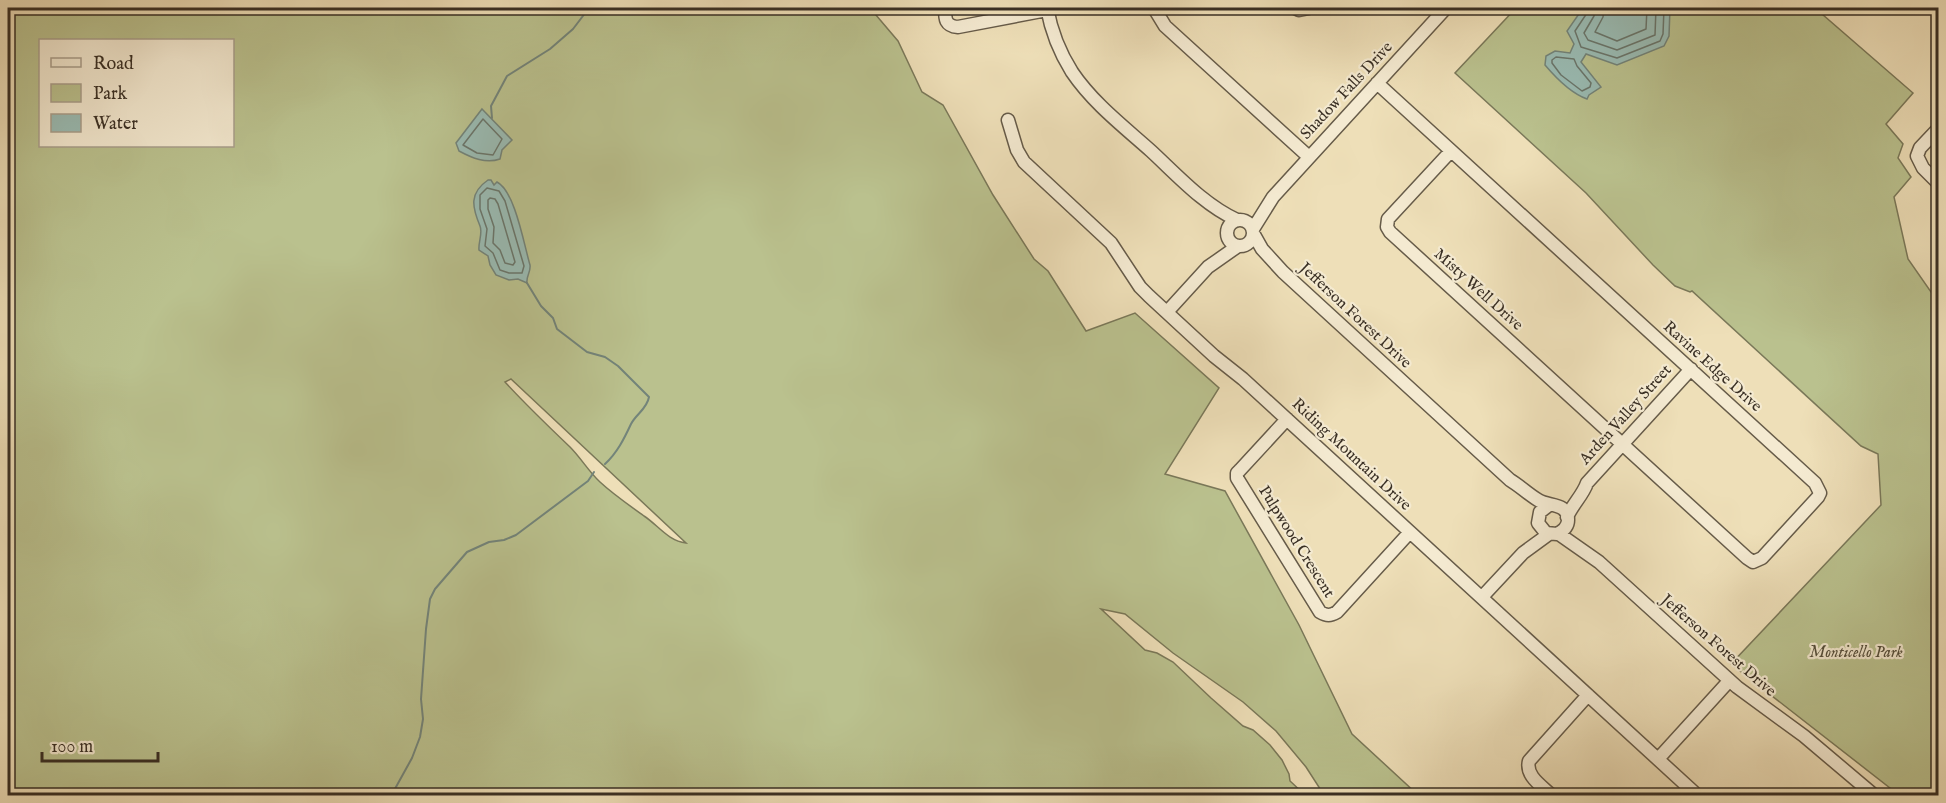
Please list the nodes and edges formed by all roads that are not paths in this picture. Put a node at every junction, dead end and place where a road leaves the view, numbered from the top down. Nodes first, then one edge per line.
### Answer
1 (945, 8) edge
2 (1154, 8) edge
3 (1294, 8) edge
4 (1309, 8) edge
5 (1445, 8) edge
6 (1047, 9) edge
7 (1377, 82) junction
8 (1008, 120) dead end
9 (1938, 129) edge
10 (1451, 151) junction
11 (1309, 157) junction
12 (1938, 183) edge
13 (1198, 194) junction
14 (1273, 197) junction
15 (1239, 219) junction
16 (1253, 231) junction
17 (1227, 234) junction
18 (1240, 246) junction
19 (1208, 267) junction
20 (1283, 272) junction
21 (1167, 312) junction
22 (1691, 369) junction
23 (1287, 419) junction
24 (1622, 444) junction
25 (1510, 480) junction
26 (1587, 483) junction
27 (1552, 505) junction
28 (1567, 520) junction
29 (1538, 521) junction
30 (1410, 532) junction
31 (1554, 534) junction
32 (1523, 553) junction
33 (1599, 562) junction
34 (1482, 597) junction
35 (1729, 681) junction
36 (1588, 695) junction
37 (1658, 759) junction
38 (1552, 795) edge
39 (1698, 795) edge
40 (1875, 795) edge

1 - 6 street
2 - 11 street
3 - 4 street
5 - 7 street, Shadow Falls Drive
6 - 13 street
7 - 10 street, Ravine Edge Drive
7 - 11 street, Shadow Falls Drive
8 - 21 street, Riding Mountain Drive
9 - 12 street
10 - 22 street, Ravine Edge Drive
10 - 24 street, Misty Well Drive
11 - 14 street, Shadow Falls Drive
13 - 15 street
13 - 17 street
14 - 15 street, Shadow Falls Drive
14 - 16 street, Shadow Falls Drive
15 - 16 street
15 - 17 street
16 - 18 street
16 - 20 street, Jefferson Forest Drive
17 - 18 street
17 - 19 street
18 - 19 street
18 - 20 street, Jefferson Forest Drive
19 - 21 street
20 - 25 street, Jefferson Forest Drive
21 - 23 street, Riding Mountain Drive
22 - 24 street, Arden Valley Street
22 - 24 street, Ravine Edge Drive
23 - 30 street, Riding Mountain Drive
23 - 30 street, Pulpwood Crescent
24 - 26 street, Arden Valley Street
25 - 27 street, Jefferson Forest Drive
25 - 29 street, Jefferson Forest Drive
26 - 27 street, Arden Valley Street
26 - 28 street, Arden Valley Street
27 - 28 street
27 - 29 street
28 - 31 street
28 - 33 street, Jefferson Forest Drive
29 - 31 street
29 - 32 street
30 - 34 street, Riding Mountain Drive
31 - 32 street
31 - 33 street, Jefferson Forest Drive
32 - 34 street
33 - 35 street, Jefferson Forest Drive
34 - 36 street, Riding Mountain Drive
35 - 37 street
35 - 40 street, Jefferson Forest Drive
36 - 37 street, Riding Mountain Drive
36 - 38 street
37 - 39 street, Riding Mountain Drive

